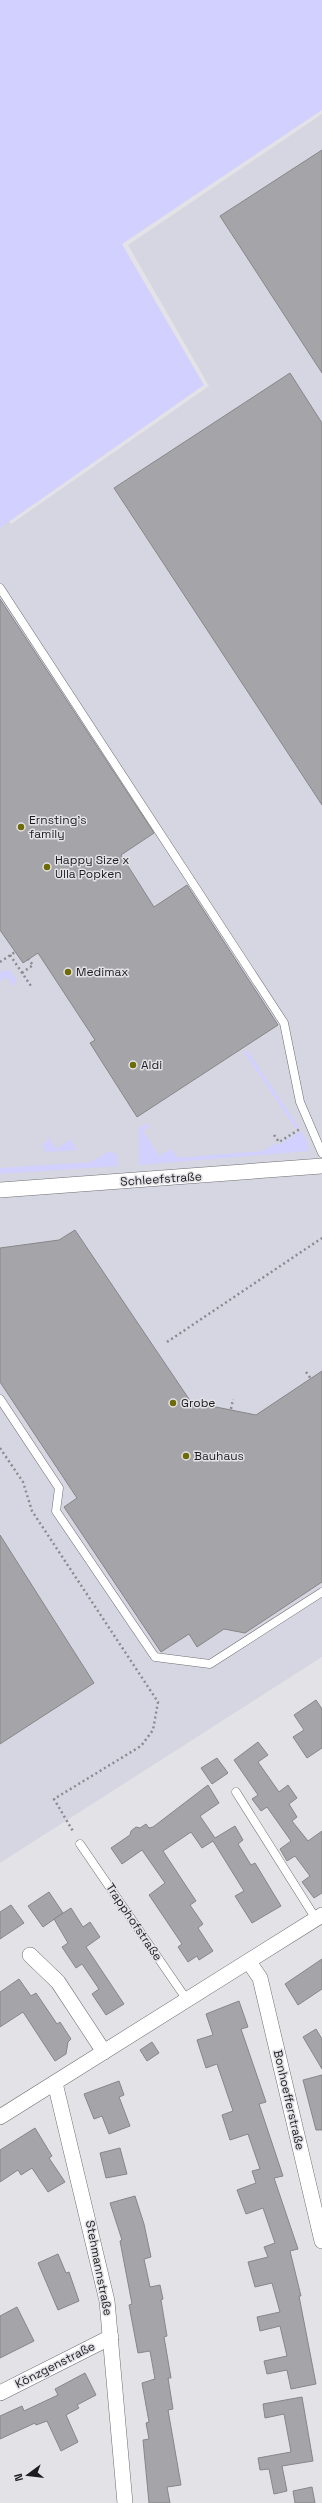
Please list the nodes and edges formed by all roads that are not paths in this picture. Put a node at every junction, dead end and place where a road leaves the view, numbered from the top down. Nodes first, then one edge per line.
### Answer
1 (0, 588) edge
2 (322, 1153) edge
3 (322, 1166) edge
4 (0, 1190) edge
5 (0, 1399) edge
6 (322, 1592) edge
7 (236, 1792) dead end
8 (80, 1844) road end
9 (319, 1917) edge
10 (30, 1956) dead end
11 (249, 1962) junction
12 (187, 2000) junction
13 (104, 2052) junction
14 (55, 2083) junction
15 (0, 2117) edge
16 (320, 2225) edge
17 (322, 2242) edge
18 (111, 2337) junction
19 (0, 2393) edge
20 (125, 2503) edge

1 - 2 lane
3 - 4 street, Schleefstraße
5 - 6 lane
7 - 9 lane
8 - 12 lane, Trapphofstraße
9 - 11 street
10 - 13 street
11 - 12 street
11 - 16 street, Bonhoefferstraße
12 - 13 street
13 - 14 street
14 - 15 street
14 - 18 street, Stehmannstraße
16 - 17 street, Bonhoefferstraße
18 - 19 street, Könzgenstraße
18 - 20 street, Stehmannstraße

